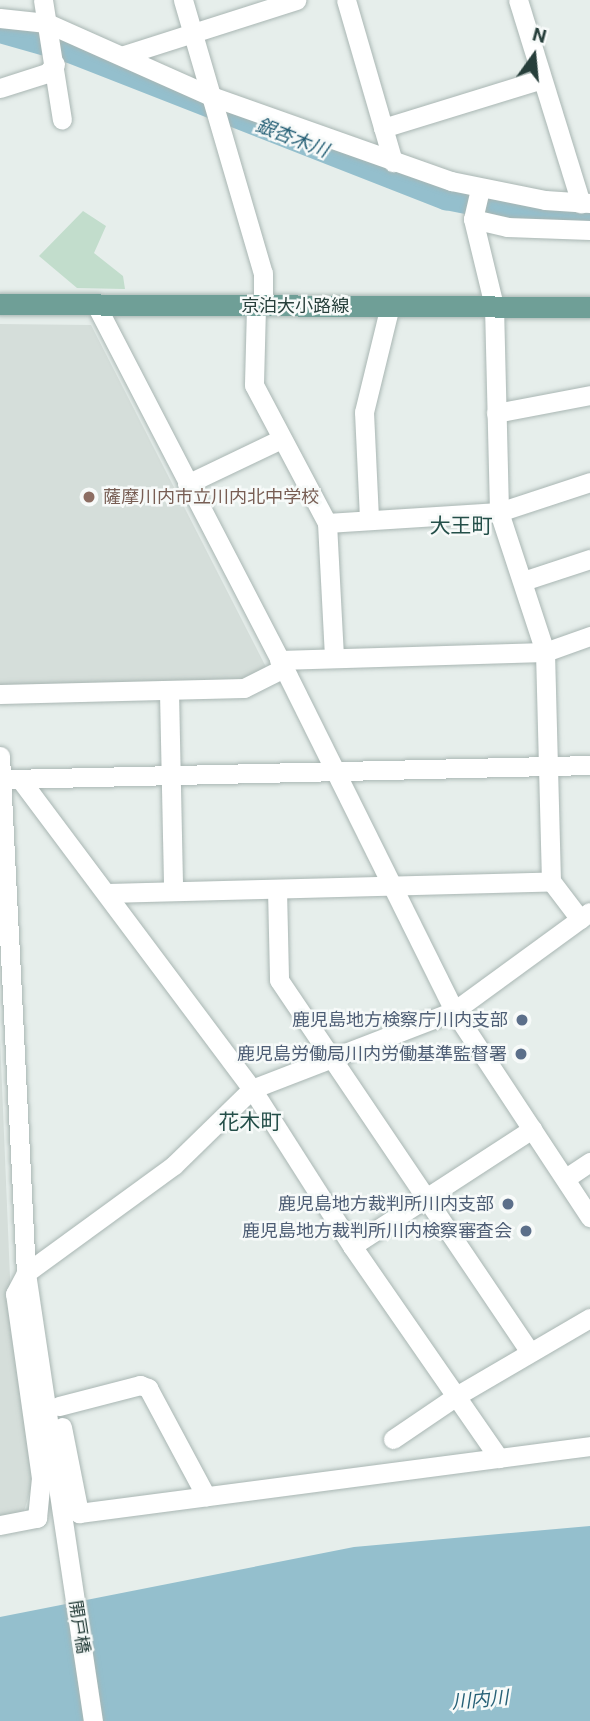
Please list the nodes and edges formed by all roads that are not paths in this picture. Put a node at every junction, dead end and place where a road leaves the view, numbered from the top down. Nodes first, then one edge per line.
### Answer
1 (43, 0) edge
2 (183, 0) edge
3 (296, 0) edge
4 (346, 0) edge
5 (518, 0) edge
6 (0, 18) edge
7 (48, 26) junction
8 (192, 32) junction
9 (124, 55) junction
10 (54, 59) junction
11 (542, 79) junction
12 (0, 88) edge
13 (212, 99) junction
14 (62, 120) dead end
15 (383, 128) junction
16 (393, 162) junction
17 (480, 191) junction
18 (585, 203) edge
19 (473, 216) junction
20 (590, 230) edge
21 (0, 304) edge
22 (96, 305) junction
23 (390, 305) junction
24 (259, 306) junction
25 (494, 306) junction
26 (590, 307) edge
27 (590, 396) edge
28 (496, 412) junction
29 (281, 439) junction
30 (590, 482) edge
31 (187, 484) junction
32 (499, 512) junction
33 (369, 517) junction
34 (327, 523) junction
35 (590, 559) edge
36 (523, 581) junction
37 (590, 636) edge
38 (545, 652) junction
39 (334, 657) junction
40 (282, 664) junction
41 (169, 692) junction
42 (0, 694) edge
43 (0, 756) edge
44 (590, 765) edge
45 (549, 766) junction
46 (334, 772) junction
47 (172, 774) junction
48 (8, 779) edge
49 (551, 881) junction
50 (391, 888) junction
51 (277, 889) junction
52 (173, 890) junction
53 (107, 893) junction
54 (585, 915) edge
55 (454, 1011) junction
56 (331, 1057) junction
57 (252, 1088) junction
58 (532, 1129) junction
59 (590, 1162) edge
60 (566, 1178) junction
61 (426, 1196) junction
62 (590, 1217) edge
63 (352, 1246) junction
64 (26, 1273) junction
65 (590, 1318) edge
66 (530, 1352) junction
67 (458, 1395) junction
68 (59, 1406) junction
69 (393, 1439) dead end
70 (590, 1446) edge
71 (499, 1458) junction
72 (206, 1496) junction
73 (0, 1525) edge
74 (93, 1721) edge

1 - 7 street
2 - 8 street
3 - 8 street
4 - 15 street
5 - 11 street
6 - 7 street
7 - 9 street
7 - 10 street
8 - 9 street
8 - 13 street
9 - 13 street
10 - 12 street
10 - 14 street
11 - 15 street
11 - 18 street
13 - 16 street
13 - 24 street
15 - 16 street
16 - 17 street
17 - 18 street
17 - 19 street
19 - 20 street
19 - 25 street
21 - 22 main road, 京泊大小路線
22 - 24 main road, 京泊大小路線
22 - 31 street
23 - 24 main road, 京泊大小路線
23 - 25 main road, 京泊大小路線
23 - 33 street
24 - 29 street
25 - 26 main road, 京泊大小路線
25 - 28 street
27 - 28 street
28 - 32 street
29 - 31 street
29 - 34 street
30 - 32 street
31 - 40 street
32 - 33 street
32 - 36 street
33 - 34 street
34 - 39 street
35 - 36 street
36 - 38 street
37 - 38 street
38 - 39 street
38 - 45 street
39 - 40 street
40 - 41 street
40 - 46 street
41 - 42 street
41 - 47 street
43 - 48 street
44 - 45 street
45 - 46 street
45 - 49 street
46 - 47 street
46 - 50 street
47 - 48 street
47 - 52 street
48 - 53 street
48 - 64 street
49 - 50 street
49 - 54 street
50 - 51 street
50 - 55 street
51 - 52 street
51 - 56 street
52 - 53 street
53 - 57 street
54 - 55 street
55 - 56 street
55 - 58 street
56 - 57 street
56 - 61 street
57 - 63 street
57 - 64 street
58 - 60 street
58 - 61 street
59 - 60 street
60 - 62 street
61 - 63 street
61 - 66 street
63 - 67 street
64 - 68 street
64 - 73 street
64 - 74 street, 開戸橋
65 - 66 street
66 - 67 street
67 - 69 street
67 - 71 street
68 - 72 street
68 - 72 street
70 - 71 street
71 - 72 street

